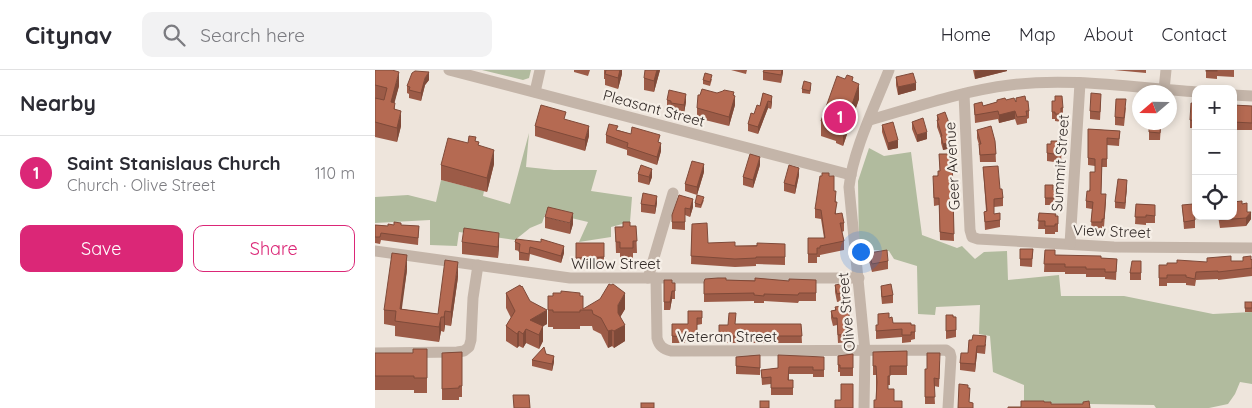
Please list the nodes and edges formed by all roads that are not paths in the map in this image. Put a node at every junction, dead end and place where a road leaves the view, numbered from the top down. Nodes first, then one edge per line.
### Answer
1 (449, 70) edge
2 (540, 70) edge
3 (889, 70) edge
4 (1166, 70) edge
5 (1081, 83) junction
6 (1164, 85) edge
7 (1132, 87) edge
8 (1177, 91) edge
9 (535, 92) junction
10 (1192, 92) edge
11 (964, 94) junction
12 (1237, 95) edge
13 (1252, 96) edge
14 (870, 120) junction
15 (851, 175) junction
16 (673, 193) dead end
17 (972, 237) joint
18 (1070, 244) junction
19 (1252, 248) edge
20 (375, 251) edge
21 (478, 265) junction
22 (652, 278) junction
23 (859, 278) junction
24 (865, 351) junction
25 (375, 353) edge
26 (864, 408) edge
27 (948, 408) edge

1 - 9 street, Pleasant Street
2 - 9 street
3 - 14 street, Olive Street
4 - 6 street
5 - 7 street
5 - 11 street
5 - 18 street, Summit Street
8 - 10 street
9 - 15 street, Pleasant Street
11 - 14 street
11 - 17 street, Geer Avenue
12 - 13 street
14 - 15 street, Olive Street
15 - 23 street, Olive Street
16 - 22 street
17 - 18 street, View Street
18 - 19 street, View Street
20 - 21 street, Willow Street
21 - 22 street, Willow Street
21 - 25 street
22 - 23 street, Willow Street
22 - 24 street, Veteran Street
23 - 24 street, Olive Street
24 - 26 street, Olive Street
24 - 27 street

